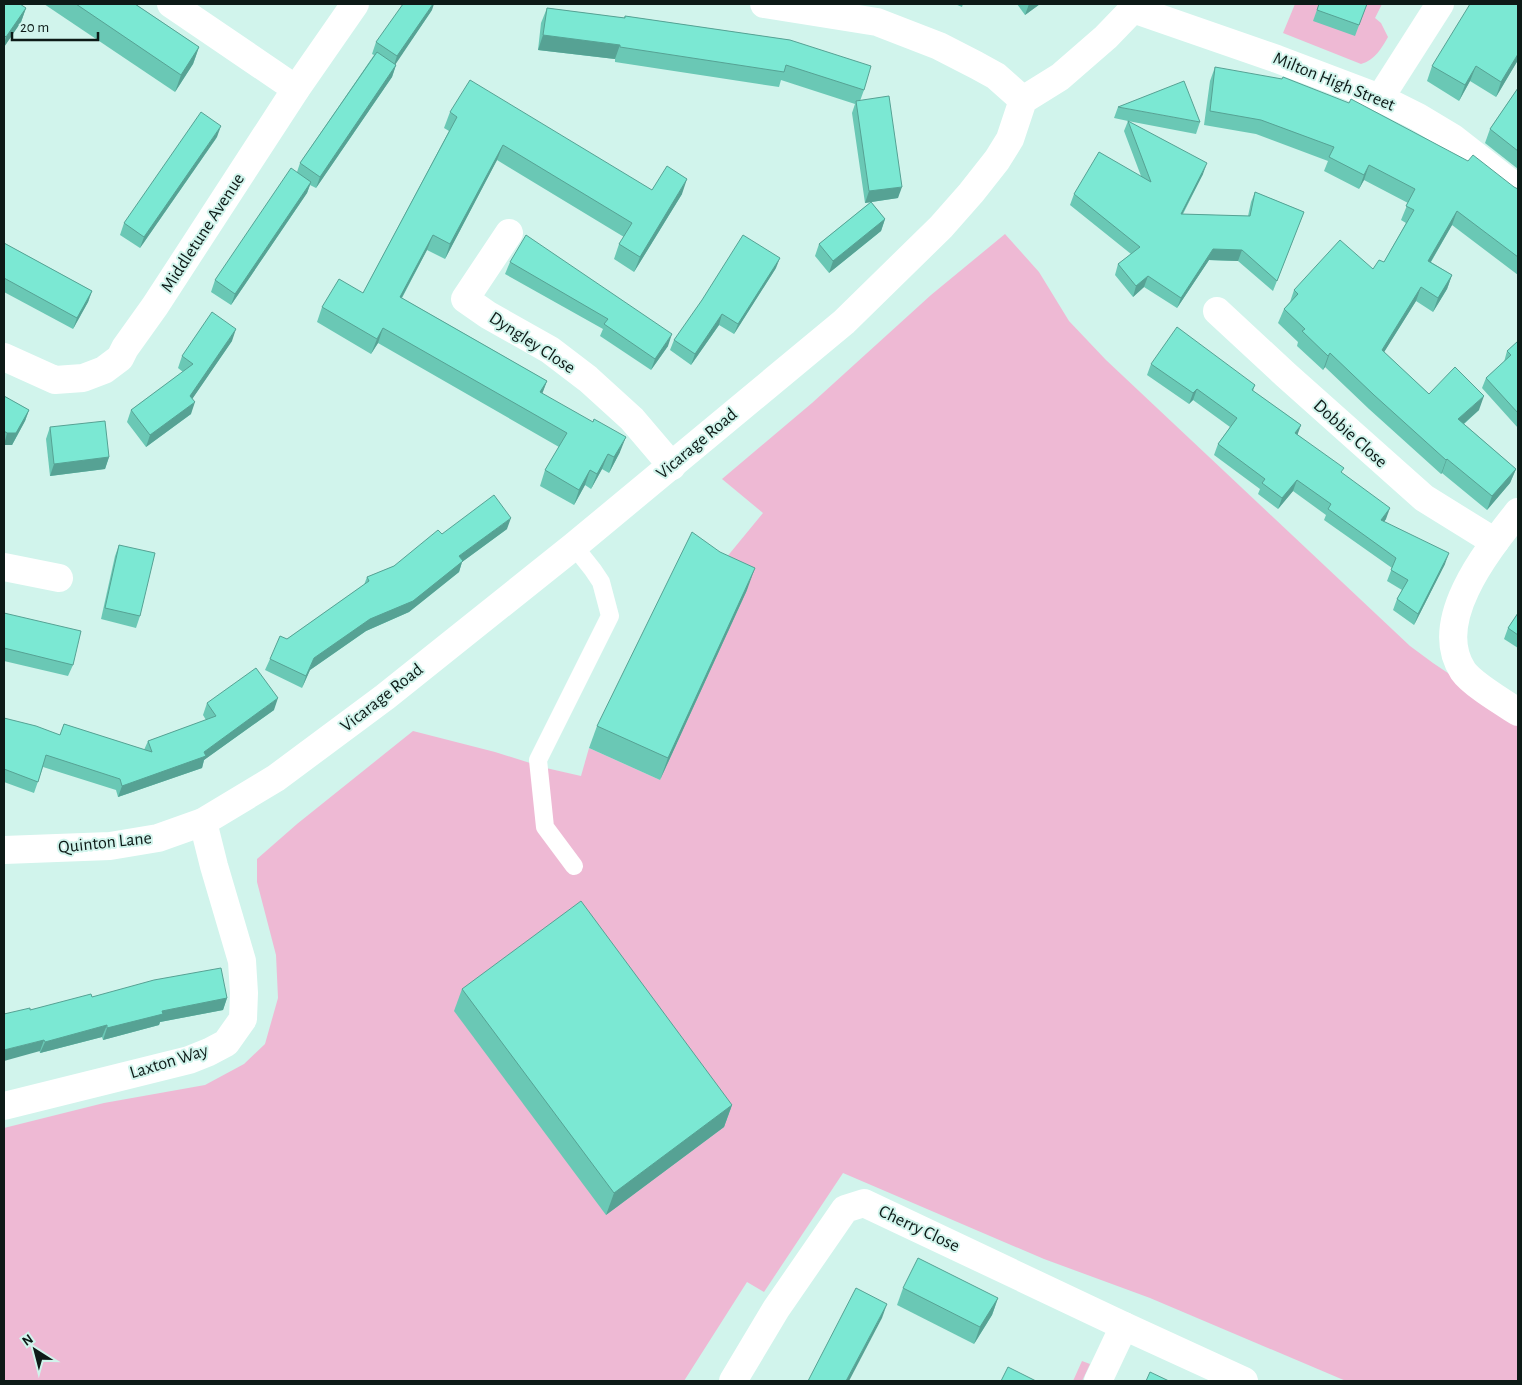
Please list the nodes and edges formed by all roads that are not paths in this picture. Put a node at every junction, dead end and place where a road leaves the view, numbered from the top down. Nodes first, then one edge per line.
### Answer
1 (171, 4) edge
2 (355, 4) edge
3 (764, 4) edge
4 (1440, 4) edge
5 (1134, 6) edge
6 (296, 89) junction
7 (1380, 98) junction
8 (1023, 100) junction
9 (1518, 189) edge
10 (509, 233) dead end
11 (1217, 311) dead end
12 (4, 357) edge
13 (672, 466) junction
14 (1518, 512) edge
15 (1495, 542) junction
16 (574, 546) junction
17 (4, 567) edge
18 (59, 578) dead end
19 (1518, 712) edge
20 (203, 822) junction
21 (4, 850) edge
22 (574, 866) dead end
23 (4, 1106) edge
24 (1124, 1326) junction
25 (733, 1381) edge
26 (1098, 1381) edge
27 (1244, 1381) edge

1 - 6 street
2 - 6 street, Middletune Avenue
3 - 8 street
4 - 7 street
5 - 7 street, Milton High Street
5 - 8 street
6 - 12 street, Middletune Avenue
7 - 9 street, Milton High Street
8 - 13 street, Vicarage Road
10 - 13 street, Dyngley Close
11 - 15 street, Dobbie Close
13 - 16 street, Vicarage Road
14 - 15 street
15 - 19 street
16 - 20 street, Vicarage Road
16 - 22 lane
17 - 18 street
20 - 21 street, Quinton Lane
20 - 23 street, Laxton Way
24 - 25 street, Cherry Close
24 - 26 street
24 - 27 street, Cherry Close

